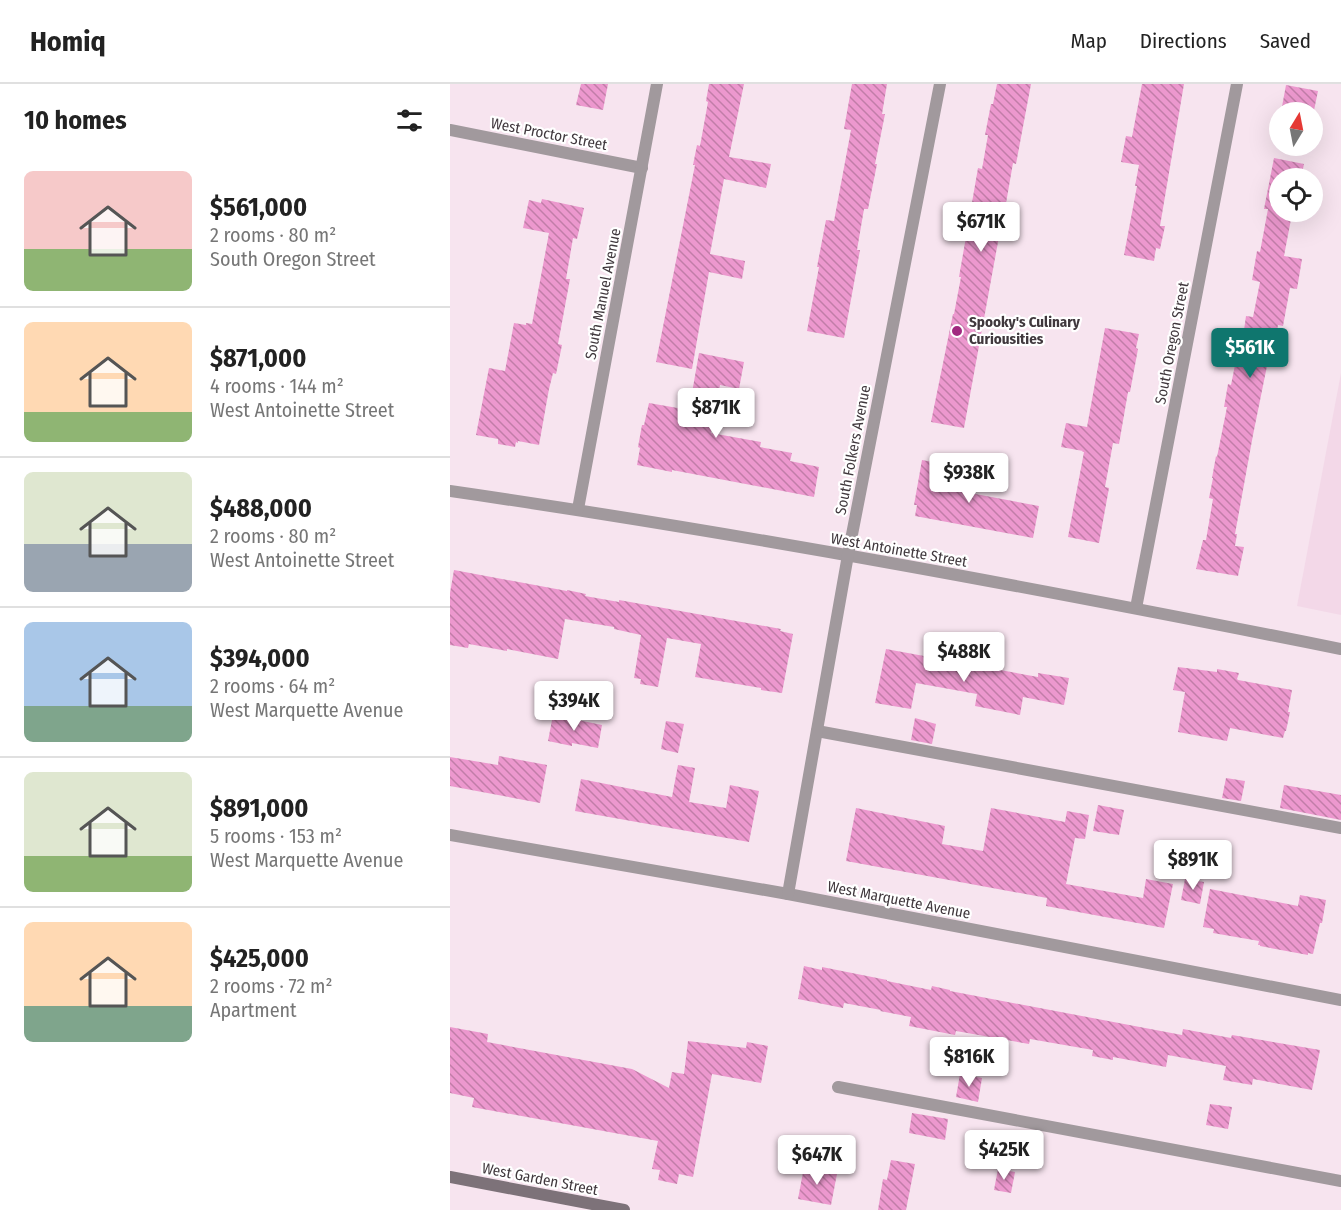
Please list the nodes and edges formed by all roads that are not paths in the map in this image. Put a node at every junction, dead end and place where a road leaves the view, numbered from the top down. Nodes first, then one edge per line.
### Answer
1 (657, 84) edge
2 (940, 84) edge
3 (1237, 84) edge
4 (450, 130) edge
5 (642, 168) junction
6 (450, 491) edge
7 (578, 509) junction
8 (848, 555) junction
9 (1136, 608) junction
10 (1341, 649) edge
11 (817, 731) junction
12 (1341, 828) edge
13 (450, 835) edge
14 (788, 894) junction
15 (1341, 1000) edge
16 (838, 1087) dead end
17 (450, 1177) edge
18 (1341, 1181) edge
19 (624, 1210) edge

1 - 5 street, South Manuel Avenue
2 - 8 street, South Folkers Avenue
3 - 9 street, South Oregon Street
4 - 5 street, West Proctor Street
5 - 7 street, South Manuel Avenue
6 - 7 street, West Antoinette Street
7 - 8 street, West Antoinette Street
8 - 9 street, West Antoinette Street
8 - 11 street, South Folkers Avenue
9 - 10 street, West Antoinette Street
11 - 12 street
11 - 14 street, South Folkers Avenue
13 - 14 street, West Marquette Avenue
14 - 15 street, West Marquette Avenue
16 - 18 street
17 - 19 main road, West Garden Street

